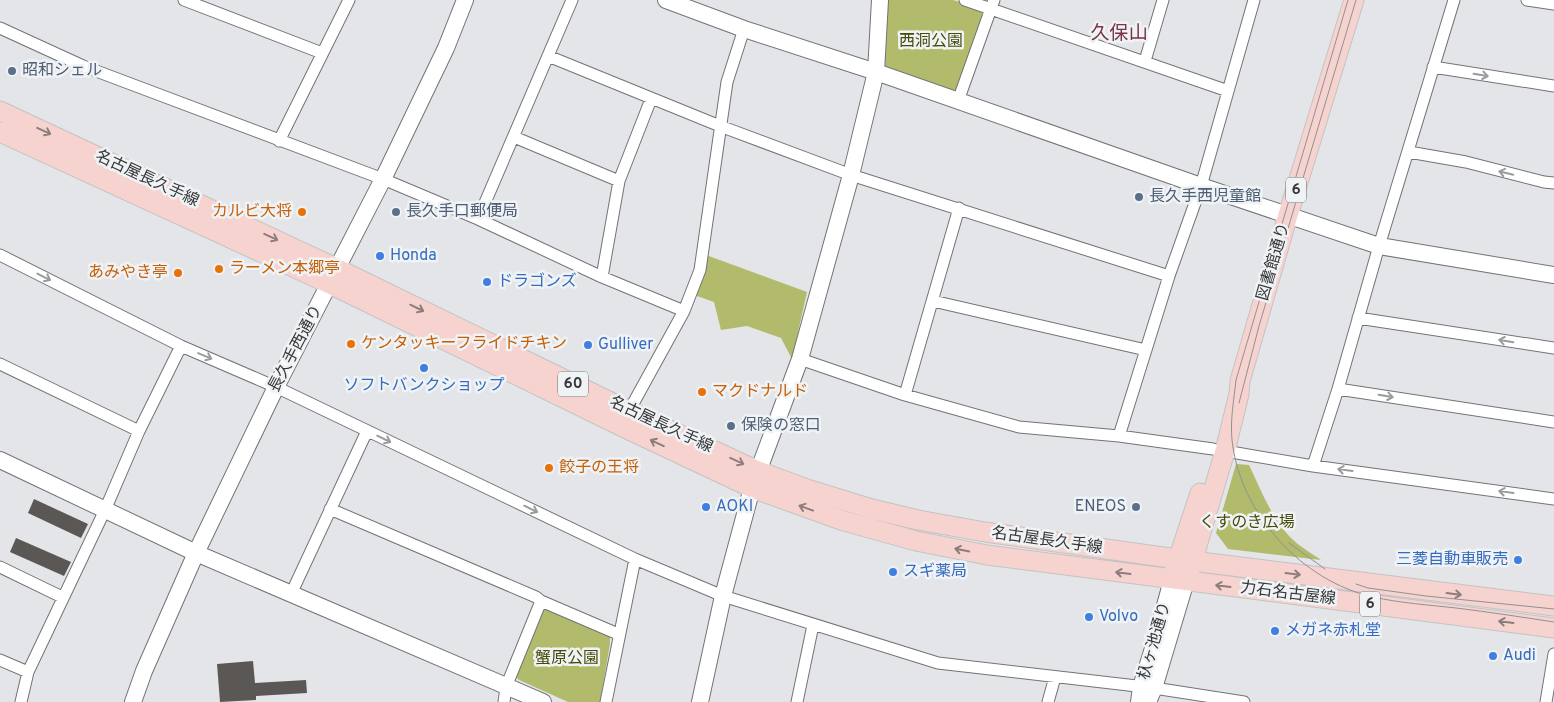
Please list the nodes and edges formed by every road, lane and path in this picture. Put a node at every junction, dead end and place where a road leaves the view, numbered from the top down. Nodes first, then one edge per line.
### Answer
1 (184, 0) edge
2 (349, 0) edge
3 (465, 0) edge
4 (572, 0) edge
5 (666, 0) edge
6 (880, 0) edge
7 (965, 0) edge
8 (1163, 0) edge
9 (1254, 0) edge
10 (1354, 0) edge
11 (1454, 0) edge
12 (1527, 0) edge
13 (993, 4) edge
14 (1554, 4) edge
15 (0, 28) edge
16 (744, 29) junction
17 (322, 53) junction
18 (548, 56) junction
19 (1145, 61) junction
20 (1433, 67) junction
21 (876, 72) junction
22 (1554, 86) edge
23 (1228, 90) junction
24 (651, 99) junction
25 (958, 101) junction
26 (0, 111) edge
27 (720, 126) junction
28 (0, 132) edge
29 (514, 137) junction
30 (279, 141) junction
31 (1409, 152) junction
32 (851, 175) junction
33 (383, 179) junction
34 (619, 181) junction
35 (1554, 183) edge
36 (1201, 186) junction
37 (959, 208) junction
38 (1288, 215) junction
39 (478, 219) junction
40 (1379, 246) junction
41 (0, 255) edge
42 (1554, 275) edge
43 (1169, 276) junction
44 (334, 277) junction
45 (602, 278) junction
46 (933, 301) junction
47 (684, 311) junction
48 (1358, 318) junction
49 (181, 346) junction
50 (1554, 348) edge
51 (1146, 350) junction
52 (800, 359) junction
53 (0, 364) edge
54 (276, 387) junction
55 (1338, 389) junction
56 (905, 395) junction
57 (628, 411) junction
58 (1554, 422) edge
59 (139, 430) junction
60 (367, 431) junction
61 (1119, 436) junction
62 (1219, 450) junction
63 (0, 460) edge
64 (1313, 466) junction
65 (755, 480) junction
66 (1554, 499) edge
67 (330, 509) junction
68 (105, 510) junction
69 (196, 553) junction
70 (635, 559) junction
71 (1185, 560) junction
72 (0, 568) edge
73 (1179, 580) junction
74 (291, 594) junction
75 (723, 596) junction
76 (62, 597) junction
77 (540, 601) junction
78 (1554, 606) edge
79 (813, 625) junction
80 (1554, 628) edge
81 (618, 634) junction
82 (1554, 654) edge
83 (0, 660) edge
84 (28, 672) junction
85 (1055, 677) junction
86 (505, 695) edge
87 (1146, 695) edge
88 (21, 702) edge
89 (133, 702) edge
90 (543, 702) edge
91 (606, 702) edge
92 (700, 702) edge
93 (796, 702) edge
94 (1048, 702) edge
95 (1239, 702) edge
96 (1244, 702) edge
97 (1546, 702) edge

1 - 17 street
2 - 17 street
3 - 33 street, 長久手西通り
4 - 18 street
5 - 16 street
6 - 21 street
7 - 13 street
8 - 19 street
9 - 23 street
10 - 38 main road, 図書館通り / 6
11 - 20 street
12 - 14 street
13 - 19 street
13 - 25 street
15 - 30 street
16 - 21 street
16 - 27 street
17 - 30 street
18 - 24 street
18 - 29 street
19 - 23 street
20 -> 22 street
20 - 31 street
21 - 25 street
21 - 32 street
23 - 36 street
24 - 27 street
24 - 34 street
25 - 36 street
26 -> 44 main road, 名古屋長久手線 / 60
27 - 32 street
27 - 47 street
28 - 44 main road, 名古屋長久手線 / 60
29 - 34 street
29 - 39 street
30 - 33 street
35 -> 31 street
31 - 40 street
32 - 37 street
32 - 52 street
33 - 39 street
33 - 44 street, 長久手西通り
34 - 45 street
36 - 38 street
36 - 43 street
37 - 43 street
37 - 46 street
38 - 40 street
38 - 62 main road, 図書館通り / 6
39 - 45 street
40 - 42 street
40 - 48 street
41 -> 49 street
43 - 51 street
44 - 54 street, 長久手西通り
44 -> 57 main road, 名古屋長久手線 / 60
65 -> 44 main road, 名古屋長久手線 / 60
45 - 47 street
46 - 51 street
46 - 56 street
47 - 57 street
50 -> 48 street
48 - 55 street
49 -> 54 street
49 - 59 street
51 - 61 street
52 - 56 street
52 - 65 street
53 - 59 street
54 - 60 street
54 - 69 street, 長久手西通り
55 -> 58 street
55 - 64 street
56 - 61 street
57 -> 65 main road, 名古屋長久手線 / 60
59 - 68 street
60 - 67 street
60 -> 70 street
61 - 62 street
62 - 64 street
62 - 71 main road, 図書館通り / 6
63 - 68 street
66 -> 64 street
65 - 71 main road, 名古屋長久手線 / 60
73 -> 65 main road, 名古屋長久手線 / 60
65 - 75 street
67 - 74 street
67 - 77 street
68 - 69 street
68 - 76 street
69 - 74 street
69 - 89 street, 長久手西通り
70 - 75 street
70 - 81 street
71 - 73 main road, 図書館通り
71 -> 78 main road, 力石名古屋線 / 6
72 - 76 street
80 -> 73 main road, 力石名古屋線 / 6
73 - 87 street, 杁ヶ池通り
74 - 86 street
75 - 79 street
75 - 92 street
76 - 84 street
77 - 81 street
77 - 86 street
79 - 85 street
79 - 93 street
81 - 91 street
82 - 97 street
83 - 84 street
84 - 88 street
85 - 87 street
85 - 94 street
86 - 90 street
87 - 95 street
95 - 96 street

